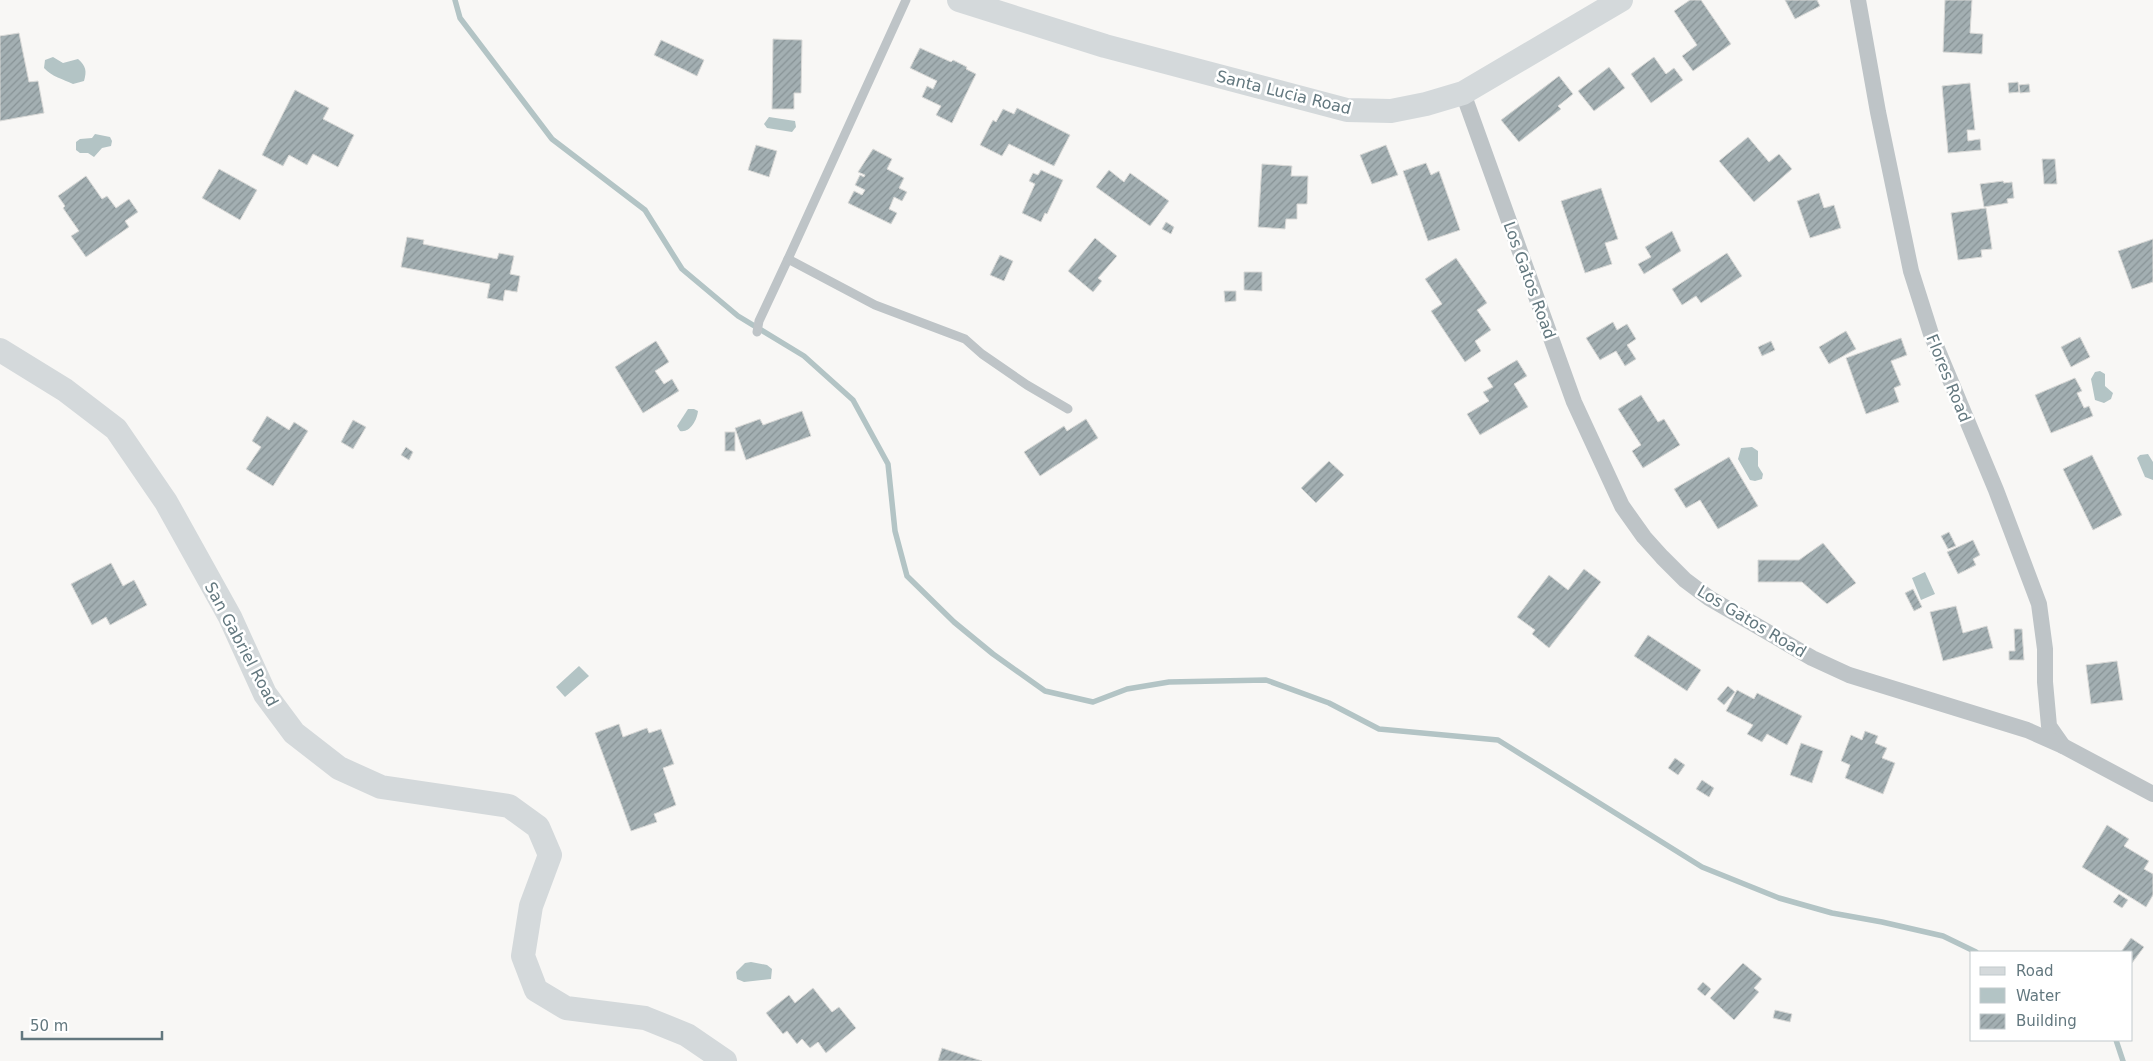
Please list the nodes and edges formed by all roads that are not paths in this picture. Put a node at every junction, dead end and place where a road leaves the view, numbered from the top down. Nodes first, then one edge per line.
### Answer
1 (906, 0) edge
2 (959, 0) edge
3 (1621, 0) edge
4 (1858, 0) edge
5 (1463, 93) junction
6 (788, 259) junction
7 (757, 332) dead end
8 (0, 350) edge
9 (1068, 409) dead end
10 (2063, 746) junction
11 (2153, 794) edge
12 (725, 1061) edge

1 - 6 lane
2 - 5 street, Santa Lucia Road
3 - 5 street, Santa Lucia Road
4 - 10 street, Flores Road
5 - 10 street, Los Gatos Road
6 - 7 lane
6 - 9 lane
8 - 12 street, San Gabriel Road
10 - 11 street, Los Gatos Road

